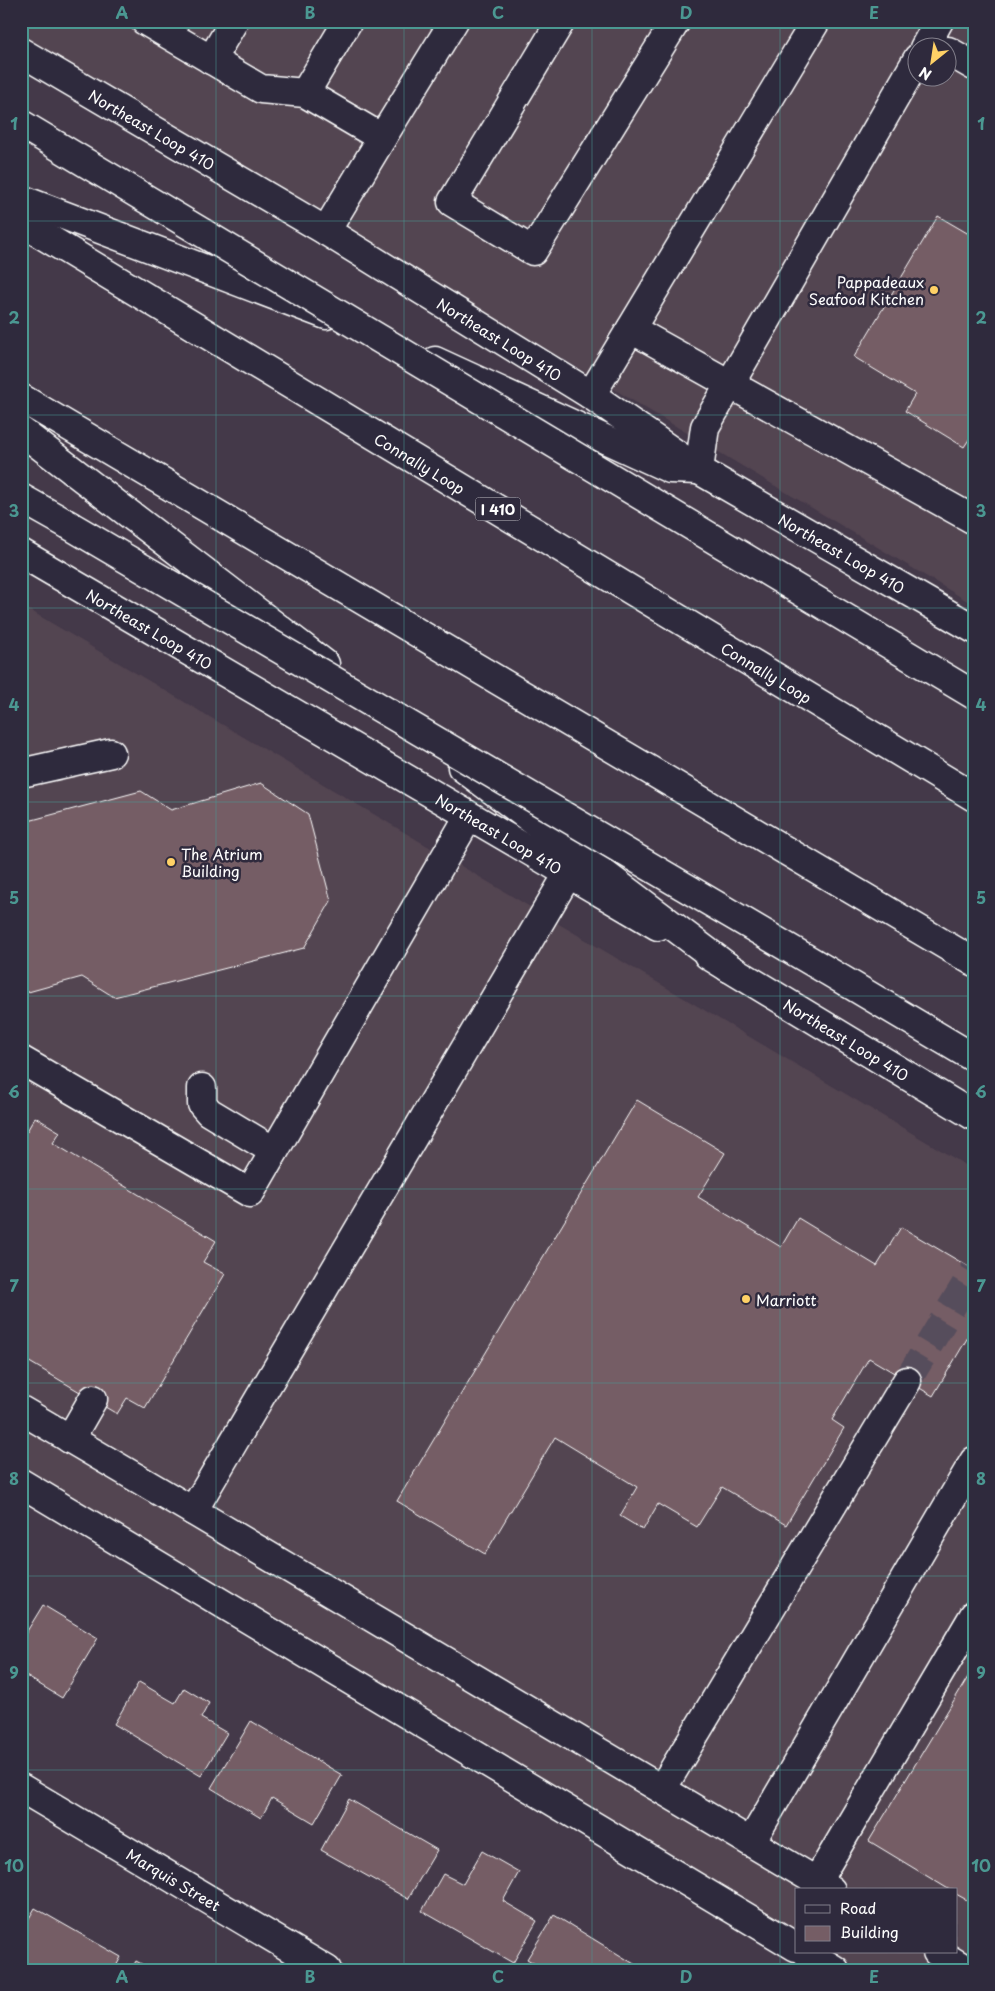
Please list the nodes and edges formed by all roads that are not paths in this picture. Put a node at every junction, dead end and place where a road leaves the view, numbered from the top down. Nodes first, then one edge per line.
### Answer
1 (145, 21) edge
2 (234, 21) edge
3 (348, 21) edge
4 (454, 21) edge
5 (561, 21) edge
6 (676, 21) edge
7 (816, 21) edge
8 (21, 52) edge
9 (958, 57) edge
10 (210, 60) junction
11 (974, 66) edge
12 (908, 86) edge
13 (305, 92) junction
14 (21, 124) edge
15 (382, 138) junction
16 (21, 199) edge
17 (21, 222) edge
18 (326, 231) junction
19 (631, 329) junction
20 (731, 384) junction
21 (591, 395) junction
22 (21, 398) edge
23 (21, 431) edge
24 (700, 470) junction
25 (21, 498) edge
26 (974, 520) edge
27 (21, 553) edge
28 (974, 629) edge
29 (974, 695) edge
30 (111, 753) dead end
31 (21, 773) edge
32 (974, 797) edge
33 (469, 816) junction
34 (568, 874) junction
35 (974, 962) edge
36 (729, 968) junction
37 (974, 1058) edge
38 (21, 1060) edge
39 (202, 1088) dead end
40 (974, 1116) edge
41 (274, 1151) junction
42 (907, 1381) tunnel mouth
43 (93, 1399) dead end
44 (21, 1410) edge
45 (70, 1439) junction
46 (974, 1461) edge
47 (21, 1483) edge
48 (193, 1511) junction
49 (974, 1615) edge
50 (21, 1788) edge
51 (662, 1789) junction
52 (751, 1842) junction
53 (824, 1885) edge
54 (795, 1946) edge
55 (809, 1954) edge
56 (940, 1954) edge
57 (327, 1970) edge
58 (835, 1970) edge
59 (966, 1970) edge

1 - 10 main road
2 - 10 main road
3 - 13 main road
4 - 15 main road
5 - 6 main road
7 - 19 main road
8 - 18 main road, Northeast Loop 410
9 - 11 main road
10 - 13 main road
12 - 20 main road
13 - 15 main road
14 - 29 main road, bridge
15 - 18 main road
16 - 24 main road
17 - 32 main road, Connally Loop / I 410
18 - 21 main road, Northeast Loop 410
19 - 20 main road
19 - 21 main road
20 - 24 main road
20 - 26 main road
21 - 24 main road, Northeast Loop 410
22 - 35 main road
23 - 36 main road
24 - 28 main road, Northeast Loop 410
25 - 37 main road, bridge
27 - 33 main road, Northeast Loop 410
30 - 31 main road
33 - 34 main road, Northeast Loop 410
33 - 41 main road
34 - 36 main road, Northeast Loop 410
34 - 48 main road
36 - 40 main road, Northeast Loop 410
38 - 41 main road
39 - 41 main road
42 - 51 main road
43 - 45 main road
44 - 45 main road
45 - 48 main road
46 - 52 main road
47 - 54 main road
48 - 51 main road
49 - 53 main road
50 - 57 main road, Marquis Street
51 - 52 main road
52 - 53 main road
55 - 58 main road
56 - 59 main road

